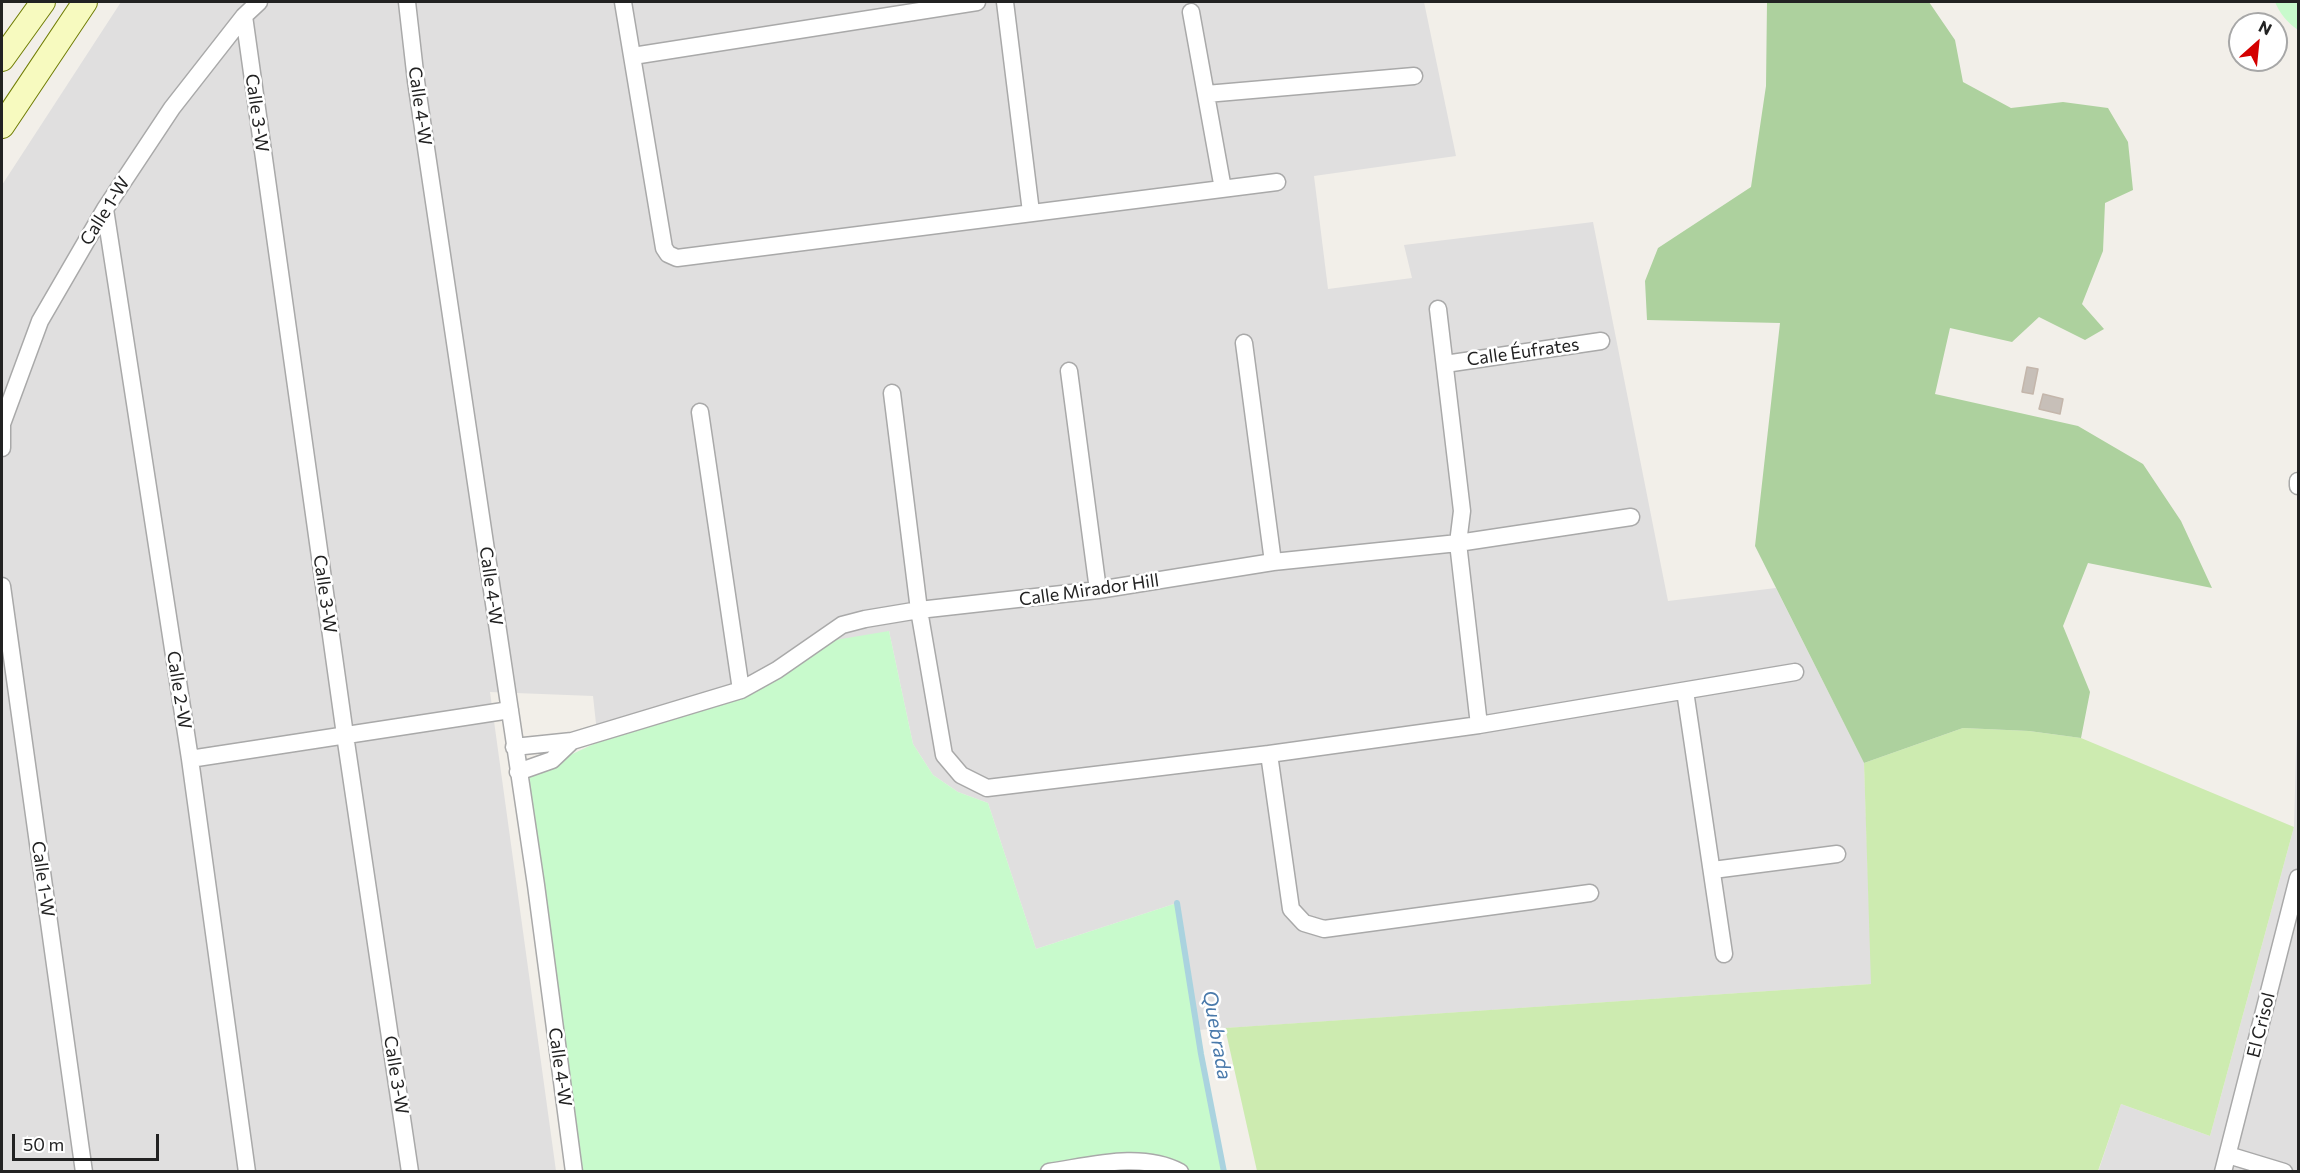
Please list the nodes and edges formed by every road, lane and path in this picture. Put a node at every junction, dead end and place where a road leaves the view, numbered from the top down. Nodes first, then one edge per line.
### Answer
1 (43, 2) edge
2 (85, 2) edge
3 (259, 2) edge
4 (407, 2) edge
5 (623, 2) edge
6 (977, 2) edge
7 (1005, 2) edge
8 (1191, 12) dead end
9 (244, 16) junction
10 (633, 56) junction
11 (2, 59) edge
12 (1414, 76) dead end
13 (1206, 94) junction
14 (2, 126) edge
15 (1277, 182) dead end
16 (1223, 189) junction
17 (105, 209) junction
18 (1031, 212) junction
19 (1438, 309) dead end
20 (1601, 341) dead end
21 (1244, 343) dead end
22 (1445, 364) junction
23 (1069, 371) dead end
24 (892, 393) dead end
25 (700, 412) dead end
26 (2, 448) edge
27 (2298, 481) edge
28 (2298, 486) edge
29 (1631, 517) dead end
30 (1458, 543) junction
31 (1273, 562) junction
32 (2, 586) edge
33 (1098, 590) junction
34 (919, 610) junction
35 (1795, 672) dead end
36 (741, 690) junction
37 (1685, 691) junction
38 (510, 710) junction
39 (1479, 725) junction
40 (345, 735) junction
41 (572, 741) junction
42 (514, 747) junction
43 (1269, 754) junction
44 (190, 759) junction
45 (518, 772) junction
46 (1837, 854) dead end
47 (1713, 870) junction
48 (2298, 878) edge
49 (1590, 893) dead end
50 (1725, 954) dead end
51 (2228, 1155) junction
52 (84, 1172) edge
53 (247, 1172) edge
54 (410, 1172) edge
55 (574, 1172) edge
56 (1049, 1172) edge
57 (1180, 1172) edge
58 (2223, 1172) edge
59 (2284, 1172) edge

1 - 11 main road
2 - 14 main road
3 - 9 street, Calle 1-W
4 - 38 street, Calle 4-W
5 - 10 street
6 - 10 street
7 - 18 street
8 - 13 street
9 - 17 street, Calle 1-W
9 - 40 street, Calle 3-W
10 - 18 street
12 - 13 street
13 - 16 street
15 - 16 street
16 - 18 street
17 - 26 street, Calle 1-W
17 - 44 street, Calle 2-W
19 - 22 street
20 - 22 street, Calle Éufrates
21 - 31 street
22 - 30 street
23 - 33 street
24 - 34 street
25 - 36 street
27 - 28 street
29 - 30 street, Calle Mirador Hill
30 - 31 street, Calle Mirador Hill
30 - 39 street
31 - 33 street, Calle Mirador Hill
32 - 52 street, Calle 1-W
33 - 34 street, Calle Mirador Hill
34 - 36 street, Calle Mirador Hill
34 - 43 street
35 - 37 street
36 - 41 street, Calle Mirador Hill
37 - 39 street
37 - 47 street
38 - 40 street
38 - 42 street, Calle 4-W
39 - 43 street
40 - 44 street
40 - 54 street, Calle 3-W
41 - 42 street, Calle Mirador Hill
41 - 45 street, Calle Mirador Hill
42 - 45 street, Calle 4-W
43 - 49 street
44 - 53 street, Calle 2-W
45 - 55 street, Calle 4-W
46 - 47 street
47 - 50 street
48 - 51 street, El Crisol
51 - 58 street, El Crisol
51 - 59 street
56 - 57 street

